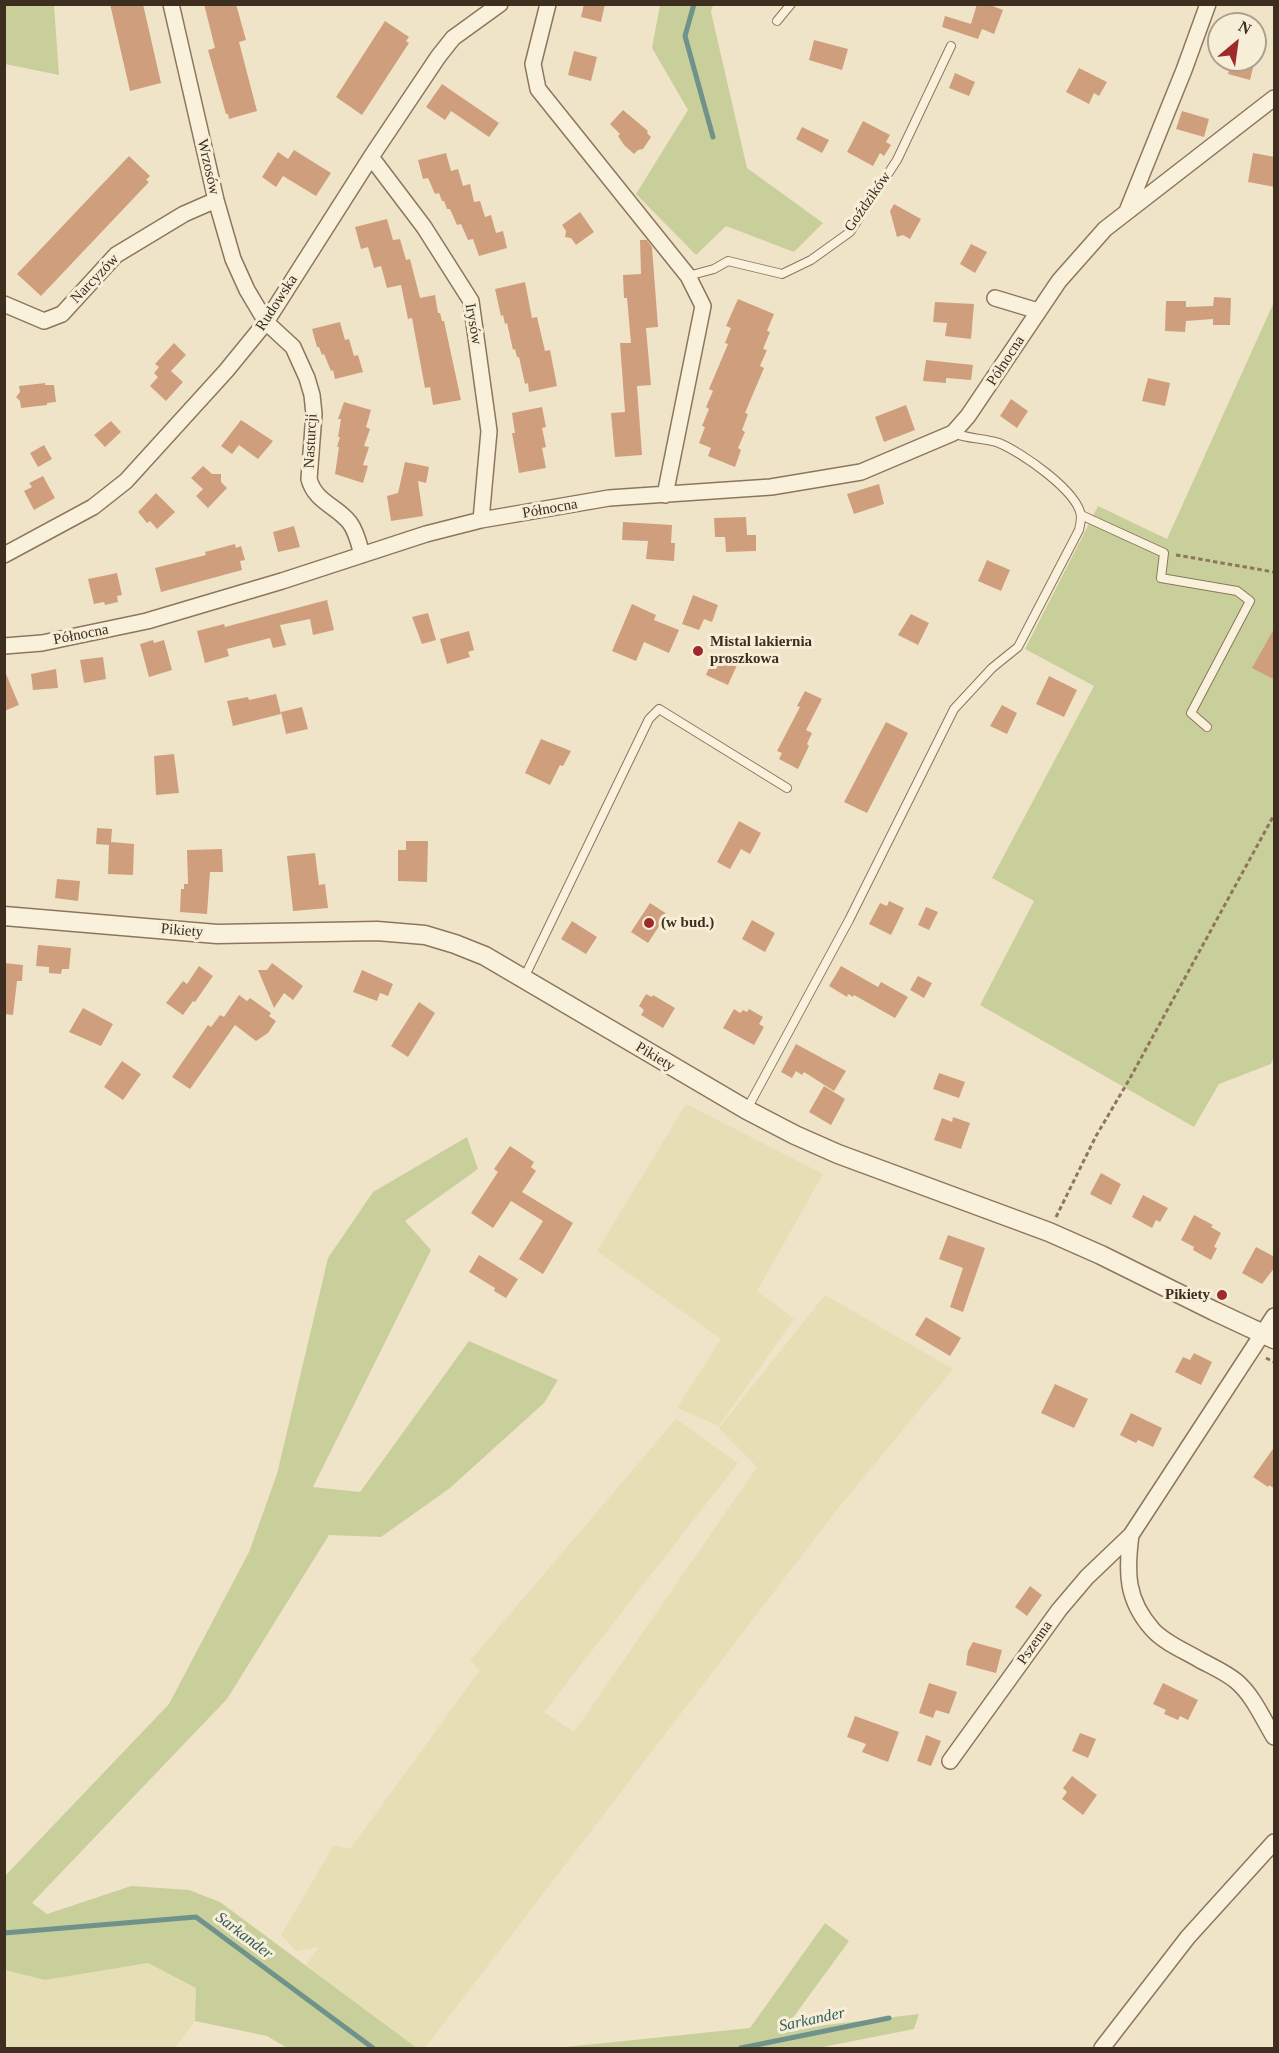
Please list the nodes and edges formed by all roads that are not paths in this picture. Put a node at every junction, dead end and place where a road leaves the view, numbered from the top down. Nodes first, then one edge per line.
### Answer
1 (171, 4) edge
2 (500, 4) edge
3 (548, 4) edge
4 (791, 4) edge
5 (1208, 4) edge
6 (777, 21) dead end
7 (951, 46) dead end
8 (1275, 98) edge
9 (370, 157) junction
10 (216, 200) junction
11 (1127, 211) junction
12 (688, 276) junction
13 (995, 298) dead end
14 (4, 304) edge
15 (1038, 311) junction
16 (266, 322) junction
17 (953, 433) junction
18 (665, 495) junction
19 (1081, 515) junction
20 (481, 520) junction
21 (4, 555) edge
22 (362, 555) junction
23 (4, 646) edge
24 (1208, 727) dead end
25 (787, 788) dead end
26 (4, 916) edge
27 (524, 978) junction
28 (747, 1110) junction
29 (1275, 1316) edge
30 (1269, 1337) edge
31 (1131, 1535) junction
32 (1275, 1737) edge
33 (950, 1761) dead end
34 (1275, 1842) edge
35 (1102, 2049) edge

1 - 10 street, Wrzosów
2 - 9 street, Rudowska
3 - 12 street
4 - 6 lane
5 - 11 street
7 - 12 lane, Goździków
8 - 11 street, Północna
9 - 16 street, Rudowska
9 - 20 street, Irysów
10 - 14 street, Narcyzów
10 - 16 street, Wrzosów
11 - 15 street, Północna
12 - 18 street
13 - 15 street
15 - 17 street, Północna
16 - 21 street, Rudowska
16 - 22 street, Nasturcji
17 - 18 street, Północna
17 - 19 lane
18 - 20 street, Północna
19 - 24 lane
19 - 28 lane
20 - 22 street, Północna
22 - 23 street, Północna
25 - 27 lane
26 - 27 street, Pikiety
27 - 28 street, Pikiety
28 - 30 street, Pikiety
29 - 30 street, Pszenna
30 - 31 street, Pszenna
31 - 32 street, Pszenna
31 - 33 street, Pszenna
34 - 35 street

